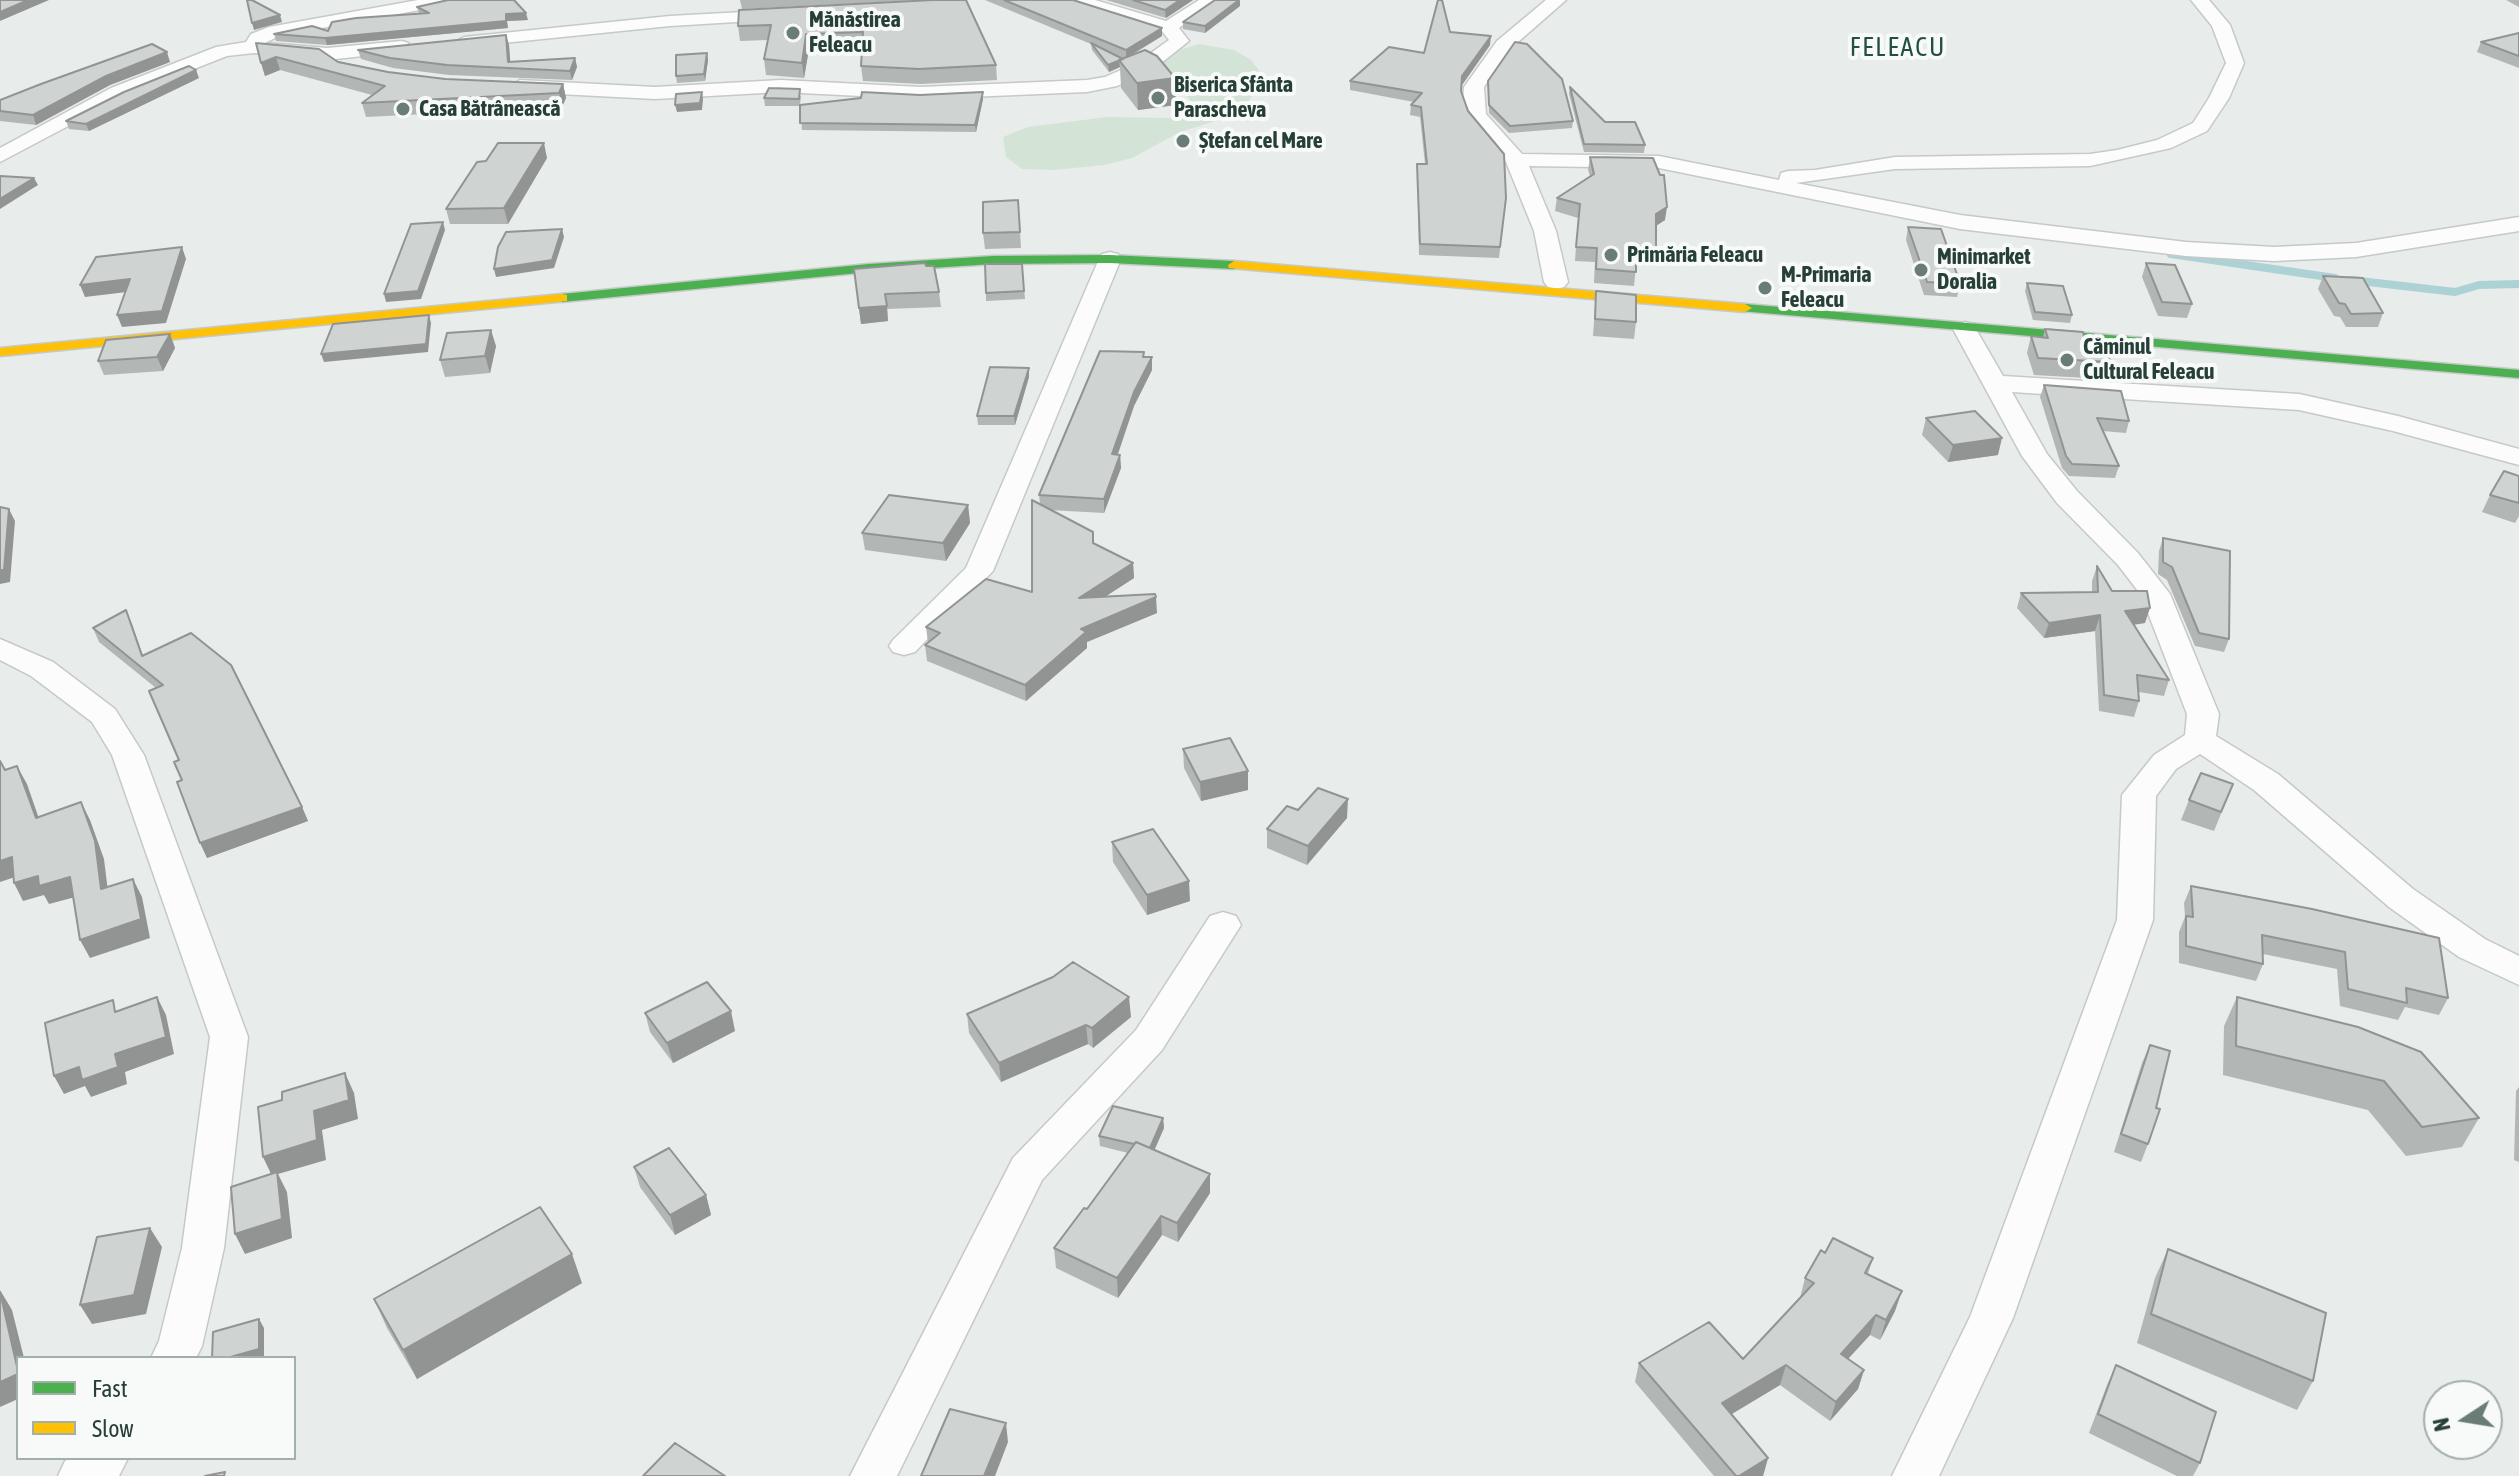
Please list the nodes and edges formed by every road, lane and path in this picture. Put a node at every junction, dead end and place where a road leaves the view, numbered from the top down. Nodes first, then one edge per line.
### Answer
1 (447, 0) edge
2 (1076, 0) edge
3 (1211, 0) edge
4 (1557, 0) edge
5 (2200, 0) edge
6 (804, 14) edge
7 (1168, 27) junction
8 (451, 43) edge
9 (420, 46) edge
10 (254, 47) junction
11 (327, 54) junction
12 (368, 72) edge
13 (506, 86) edge
14 (0, 156) edge
15 (1516, 160) junction
16 (1728, 175) junction
17 (2519, 224) edge
18 (1110, 259) junction
19 (1556, 282) junction
20 (1965, 329) junction
21 (0, 339) edge
22 (0, 352) edge
23 (2519, 363) edge
24 (2519, 374) edge
25 (1996, 383) junction
26 (2519, 457) edge
27 (904, 646) dead end
28 (0, 648) edge
29 (2200, 740) junction
30 (1223, 925) dead end
31 (2519, 972) edge
32 (174, 1356) edge
33 (103, 1460) edge
34 (81, 1476) edge
35 (873, 1476) edge
36 (1915, 1476) edge

1 - 10 street
2 - 7 street
3 - 7 street
4 - 15 street
5 - 16 street
6 - 8 street
7 - 13 street
9 - 11 street
10 - 11 street
10 - 14 street
11 - 12 street
15 - 16 street
15 - 19 street
16 - 17 street
18 - 20 main road
18 - 22 main road
18 - 27 street
19 - 21 main road
19 - 23 main road
20 - 24 main road
20 - 25 street
25 - 26 street
25 - 29 street
28 - 32 street
29 - 31 street
29 - 36 street
30 - 35 street
33 - 34 street

